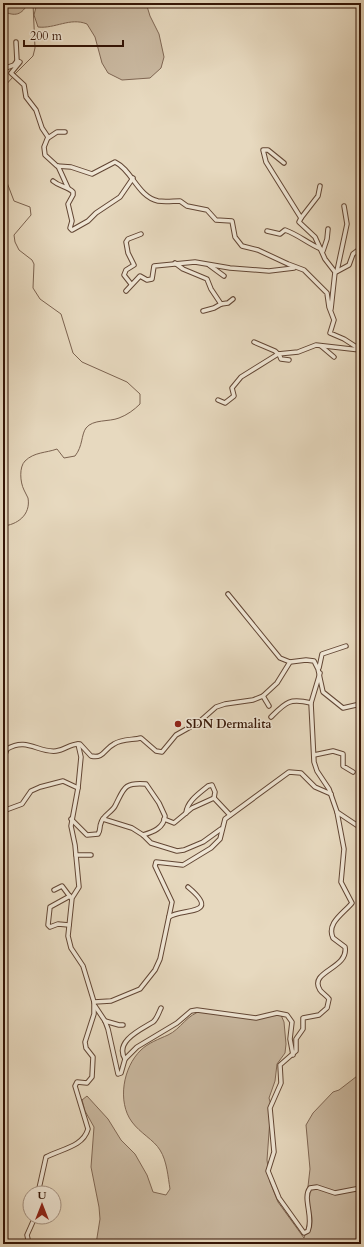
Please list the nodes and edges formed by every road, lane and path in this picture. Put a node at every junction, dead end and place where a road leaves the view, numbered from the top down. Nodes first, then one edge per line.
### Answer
1 (3, 23) edge
2 (3, 28) edge
3 (16, 42) dead end
4 (17, 61) junction
5 (3, 69) edge
6 (65, 132) dead end
7 (48, 138) junction
8 (284, 163) dead end
9 (58, 166) junction
10 (132, 178) junction
11 (54, 181) dead end
12 (320, 186) dead end
13 (68, 188) junction
14 (344, 206) dead end
15 (301, 218) junction
16 (328, 229) dead end
17 (267, 231) dead end
18 (141, 234) dead end
19 (361, 248) edge
20 (322, 249) junction
21 (322, 254) junction
22 (175, 263) junction
23 (208, 264) junction
24 (302, 268) junction
25 (336, 272) junction
26 (224, 276) dead end
27 (131, 284) junction
28 (126, 291) dead end
29 (233, 299) dead end
30 (221, 304) junction
31 (203, 310) dead end
32 (331, 312) junction
33 (254, 342) dead end
34 (320, 346) junction
35 (361, 350) edge
36 (279, 354) junction
37 (334, 357) dead end
38 (289, 360) dead end
39 (218, 400) dead end
40 (228, 594) dead end
41 (346, 646) dead end
42 (290, 662) junction
43 (319, 671) junction
44 (263, 696) junction
45 (311, 703) junction
46 (269, 706) dead end
47 (361, 706) edge
48 (271, 717) dead end
49 (78, 744) junction
50 (314, 755) junction
51 (3, 760) edge
52 (353, 772) dead end
53 (78, 788) junction
54 (331, 794) junction
55 (214, 798) junction
56 (3, 811) edge
57 (337, 812) junction
58 (186, 813) junction
59 (230, 815) junction
60 (71, 819) junction
61 (103, 819) junction
62 (164, 819) junction
63 (222, 828) junction
64 (361, 828) edge
65 (143, 835) junction
66 (76, 855) junction
67 (91, 855) dead end
68 (188, 887) dead end
69 (54, 890) dead end
70 (71, 897) junction
71 (169, 917) junction
72 (69, 925) junction
73 (94, 1004) junction
74 (162, 1008) dead end
75 (105, 1021) junction
76 (123, 1025) dead end
77 (292, 1055) junction
78 (125, 1058) junction
79 (40, 1185) edge
80 (361, 1188) edge
81 (31, 1225) edge
82 (29, 1244) edge

1 - 2 street
3 - 4 street
4 - 5 street
4 - 7 street
6 - 7 street
7 - 9 street
8 - 15 street
9 - 10 street
9 - 13 street
10 - 13 street
10 - 24 street
11 - 13 street
12 - 15 street
14 - 25 street
15 - 20 street
16 - 21 street
17 - 20 street
18 - 27 street
19 - 25 street
20 - 21 street
21 - 25 street
22 - 23 street
22 - 27 street
22 - 30 street
23 - 24 street
23 - 26 street
24 - 32 street
25 - 32 street
27 - 28 street
29 - 30 street
30 - 31 street
32 - 35 street
33 - 36 street
34 - 35 street
34 - 36 street
34 - 37 street
36 - 38 street
36 - 39 street
40 - 42 street
41 - 43 street
42 - 43 street
42 - 44 street
43 - 45 street
43 - 47 street
44 - 46 street
44 - 49 street
45 - 48 street
45 - 50 street
49 - 51 street
49 - 53 street
50 - 52 street
50 - 54 street
53 - 56 street
53 - 60 street
54 - 57 street
54 - 59 street
55 - 58 street
55 - 58 street
55 - 59 street
57 - 64 street
57 - 77 street
58 - 62 street
59 - 63 street
60 - 61 street
60 - 66 street
61 - 62 street
61 - 65 street
62 - 65 street
63 - 65 street
63 - 71 street
66 - 67 street
66 - 70 street
68 - 71 street
69 - 70 street
70 - 72 street
70 - 72 street
71 - 73 street
72 - 73 street
73 - 75 street
73 - 79 street
74 - 78 street
75 - 76 street
75 - 78 street
77 - 78 street
77 - 80 street
81 - 82 street

